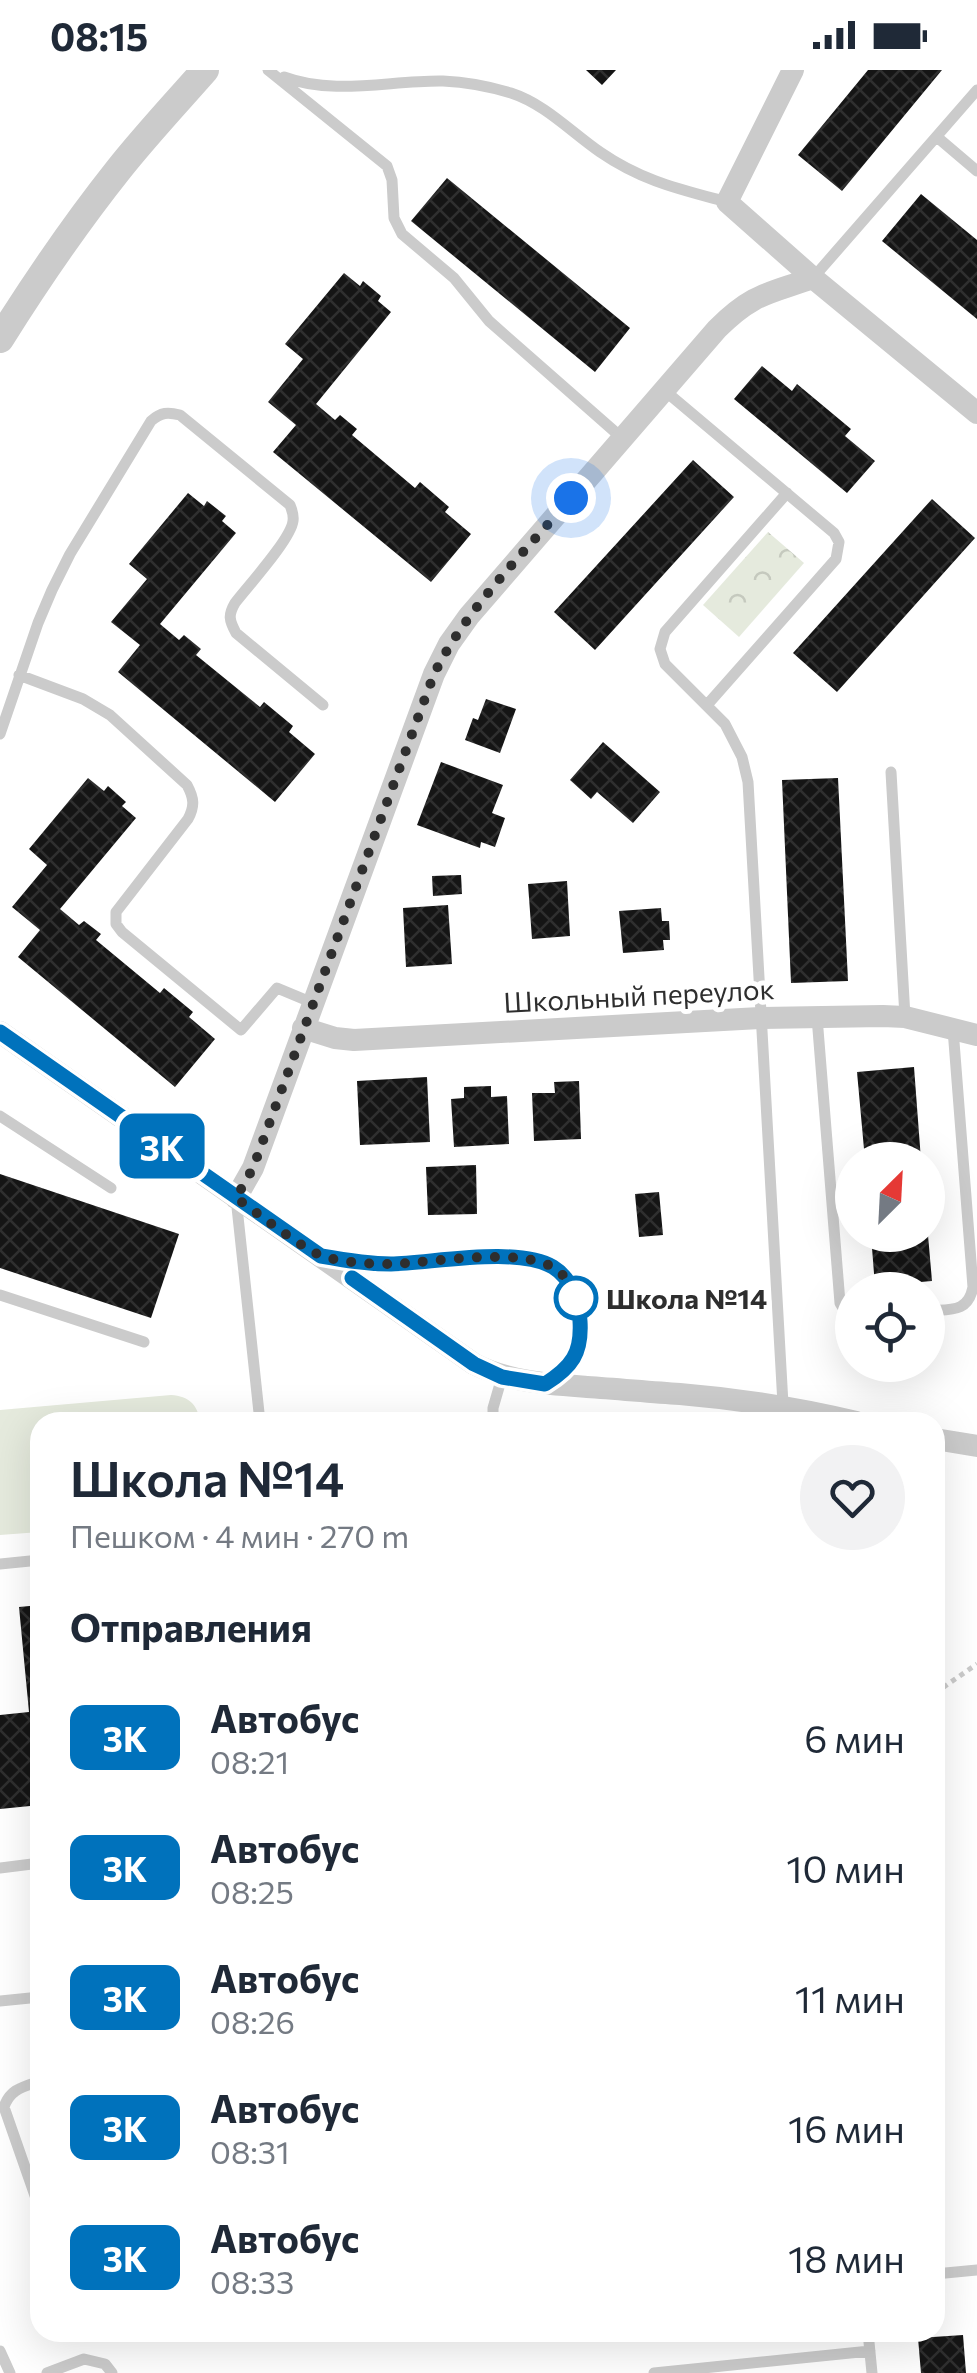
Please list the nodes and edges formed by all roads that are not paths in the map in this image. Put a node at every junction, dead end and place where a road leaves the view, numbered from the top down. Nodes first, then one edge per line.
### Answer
1 (205, 70) edge
2 (794, 70) edge
3 (269, 71) edge
4 (977, 90) edge
5 (936, 137) junction
6 (977, 171) edge
7 (727, 202) junction
8 (813, 278) junction
9 (0, 339) edge
10 (664, 390) junction
11 (977, 412) edge
12 (622, 438) junction
13 (787, 493) junction
14 (19, 675) junction
15 (323, 705) dead end
16 (707, 705) junction
17 (0, 734) edge
18 (891, 772) dead end
19 (312, 1003) junction
20 (817, 1016) junction
21 (905, 1017) junction
22 (760, 1018) junction
23 (303, 1028) junction
24 (953, 1029) junction
25 (0, 1032) edge
26 (977, 1035) edge
27 (0, 1116) edge
28 (111, 1188) dead end
29 (236, 1198) junction
30 (321, 1256) junction
31 (838, 1272) edge
32 (0, 1295) edge
33 (945, 1309) edge
34 (144, 1342) dead end
35 (502, 1377) junction
36 (545, 1384) junction
37 (259, 1412) edge
38 (493, 1412) edge
39 (775, 1412) edge
40 (784, 1412) edge
41 (945, 1441) edge
42 (977, 1446) edge
43 (30, 1561) edge
44 (0, 1564) edge
45 (30, 1865) edge
46 (0, 1868) edge
47 (30, 1998) edge
48 (0, 2001) edge
49 (30, 2085) edge
50 (30, 2181) edge
51 (977, 2270) edge
52 (945, 2273) edge
53 (869, 2342) edge
54 (0, 2350) edge
55 (870, 2351) junction
56 (10, 2373) edge
57 (46, 2373) edge
58 (112, 2373) edge
59 (654, 2373) edge
60 (872, 2373) edge

1 - 9 street
2 - 7 street
3 - 7 lane
3 - 12 lane
4 - 5 lane
5 - 6 lane
5 - 8 lane
7 - 8 street
8 - 10 street
8 - 11 street
10 - 12 street
10 - 13 lane
12 - 19 street
13 - 16 lane
13 - 16 lane
14 - 15 lane
14 - 17 lane
14 - 19 lane
16 - 22 lane
18 - 21 lane
19 - 23 street
20 - 21 street, Школьный переулок
20 - 22 street, Школьный переулок
20 - 31 lane
21 - 24 street, Школьный переулок
22 - 23 street, Школьный переулок
22 - 40 lane
23 - 29 street
24 - 26 street, Школьный переулок
24 - 33 lane
25 - 29 street
27 - 28 lane
29 - 30 street
29 - 37 lane
30 - 35 street
30 - 36 lane
32 - 34 lane
35 - 36 street
35 - 38 lane
36 - 39 street
41 - 42 street
43 - 44 lane
45 - 46 lane
47 - 48 lane
49 - 50 lane
51 - 52 lane
53 - 55 lane
54 - 56 lane
55 - 59 lane
55 - 60 lane
57 - 58 lane

